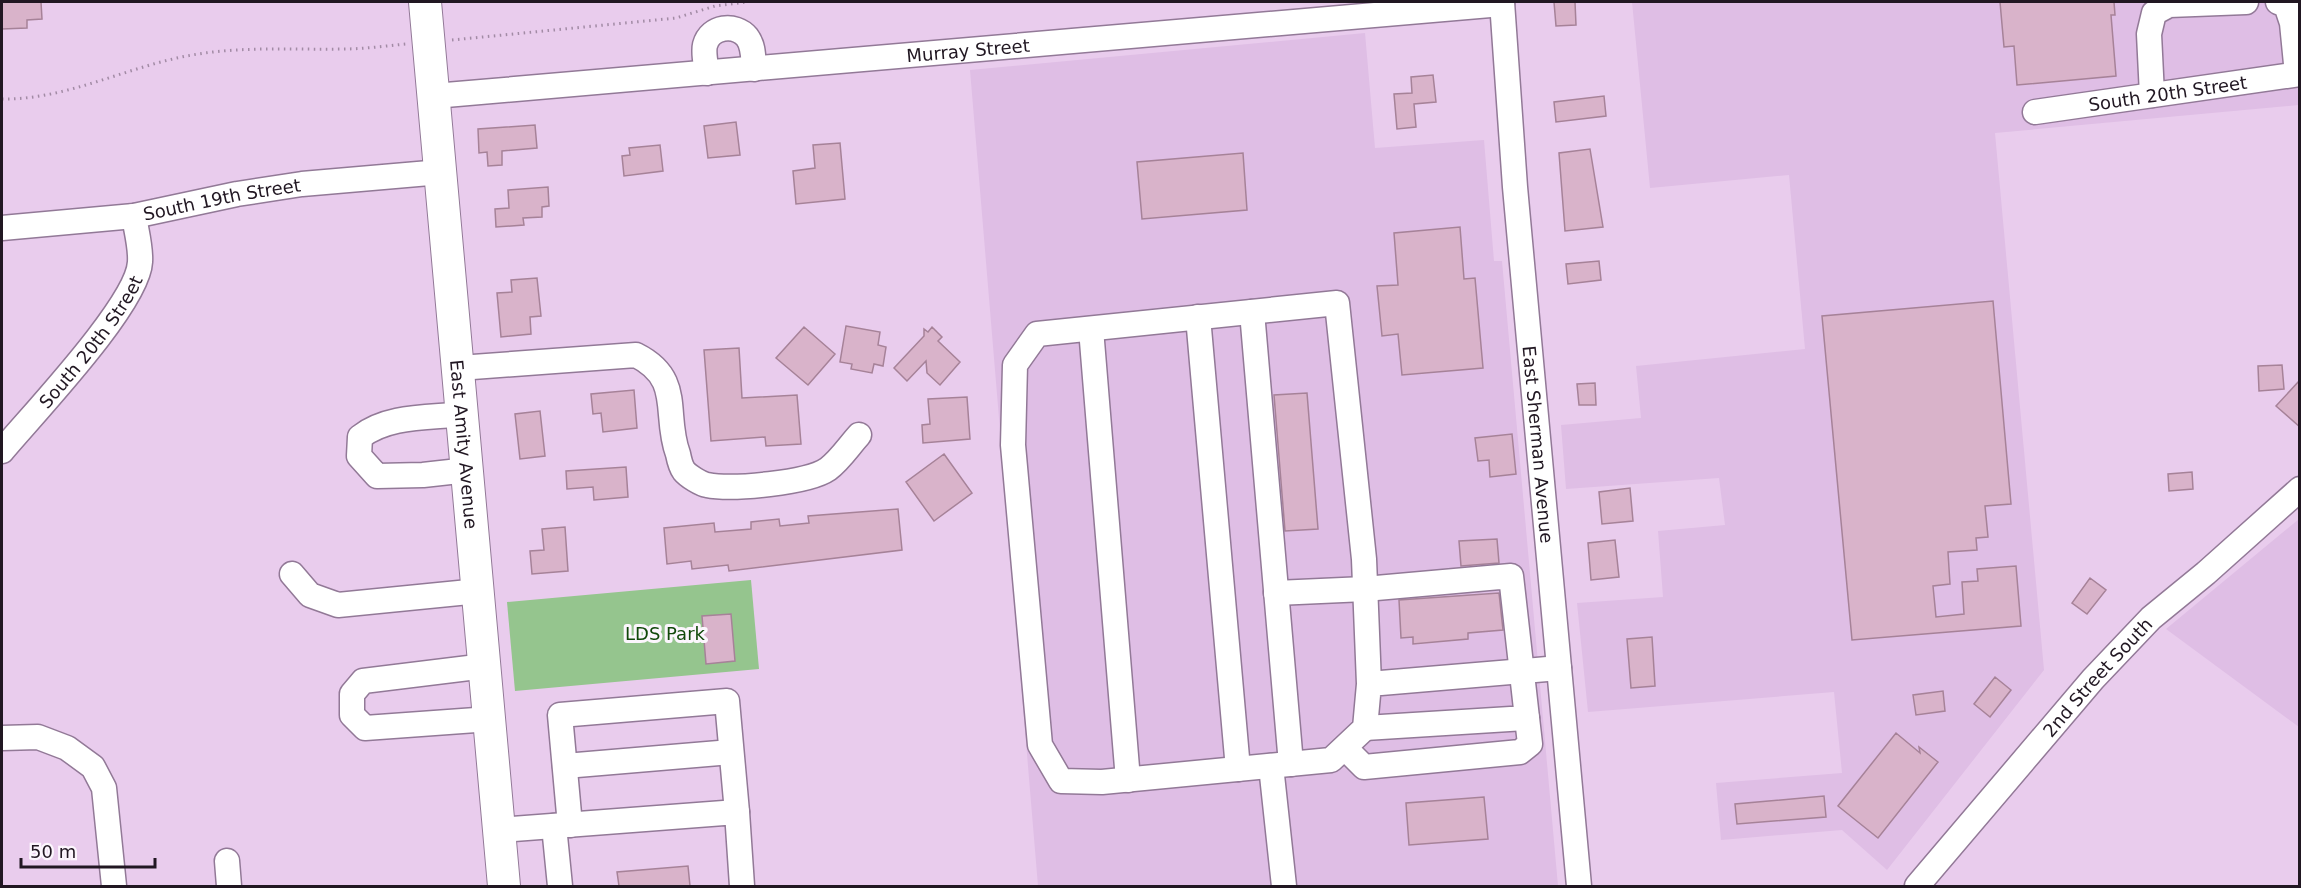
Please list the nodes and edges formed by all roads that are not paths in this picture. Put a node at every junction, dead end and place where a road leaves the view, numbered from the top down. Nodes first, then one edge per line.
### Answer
1 (425, 2) edge
2 (2246, 2) edge
3 (2278, 2) edge
4 (1502, 3) edge
5 (754, 69) junction
6 (706, 74) junction
7 (2298, 74) edge
8 (2152, 95) junction
9 (434, 96) junction
10 (2035, 112) dead end
11 (441, 172) junction
12 (134, 216) junction
13 (2, 228) edge
14 (1252, 312) junction
15 (1198, 317) junction
16 (1091, 329) junction
17 (459, 368) junction
18 (463, 414) junction
19 (859, 435) dead end
20 (2, 451) edge
21 (468, 470) junction
22 (2300, 489) edge
23 (292, 574) dead end
24 (1365, 589) junction
25 (479, 591) junction
26 (1276, 593) junction
27 (485, 666) junction
28 (1558, 668) junction
29 (1523, 671) junction
30 (1369, 684) junction
31 (1527, 718) junction
32 (490, 719) junction
33 (1365, 728) junction
34 (2, 738) edge
35 (1345, 747) junction
36 (731, 752) junction
37 (1281, 765) junction
38 (565, 766) junction
39 (1238, 769) junction
40 (1128, 780) junction
41 (736, 812) junction
42 (562, 826) junction
43 (500, 831) junction
44 (227, 861) dead end
45 (114, 886) edge
46 (229, 886) edge
47 (504, 886) edge
48 (560, 886) edge
49 (742, 886) edge
50 (1284, 886) edge
51 (1579, 886) edge
52 (1917, 886) edge

1 - 9 main road, East Amity Avenue
2 - 8 street
3 - 7 street
4 - 5 street, Murray Street
4 - 28 street, East Sherman Avenue
5 - 6 street, Murray Street
5 - 6 street
6 - 9 street, Murray Street
7 - 8 street, South 20th Street
8 - 10 street, South 20th Street
9 - 11 main road, East Amity Avenue
11 - 12 street, South 19th Street
11 - 17 main road, East Amity Avenue
12 - 13 street, South 19th Street
12 - 20 street, South 20th Street
14 - 15 street
14 - 24 street
14 - 26 street
15 - 16 street
15 - 39 street
16 - 40 street
16 - 40 street
17 - 18 main road, East Amity Avenue
17 - 19 street
18 - 21 main road, East Amity Avenue
18 - 21 street
21 - 25 main road, East Amity Avenue
22 - 52 street, 2nd Street South
23 - 25 street
24 - 26 street
24 - 29 street
24 - 30 street
25 - 27 main road, East Amity Avenue
26 - 37 street
27 - 32 main road, East Amity Avenue
27 - 32 street
28 - 29 street
28 - 51 street, East Sherman Avenue
29 - 30 street
29 - 31 street
30 - 33 street
31 - 33 street
31 - 35 street
32 - 43 main road, East Amity Avenue
33 - 35 street
34 - 45 street
35 - 37 street
36 - 38 street
36 - 38 street
36 - 41 street
37 - 39 street
37 - 50 street
38 - 42 street
39 - 40 street
41 - 42 street
41 - 49 street
42 - 43 street
42 - 48 street
43 - 47 main road, East Amity Avenue
44 - 46 street

